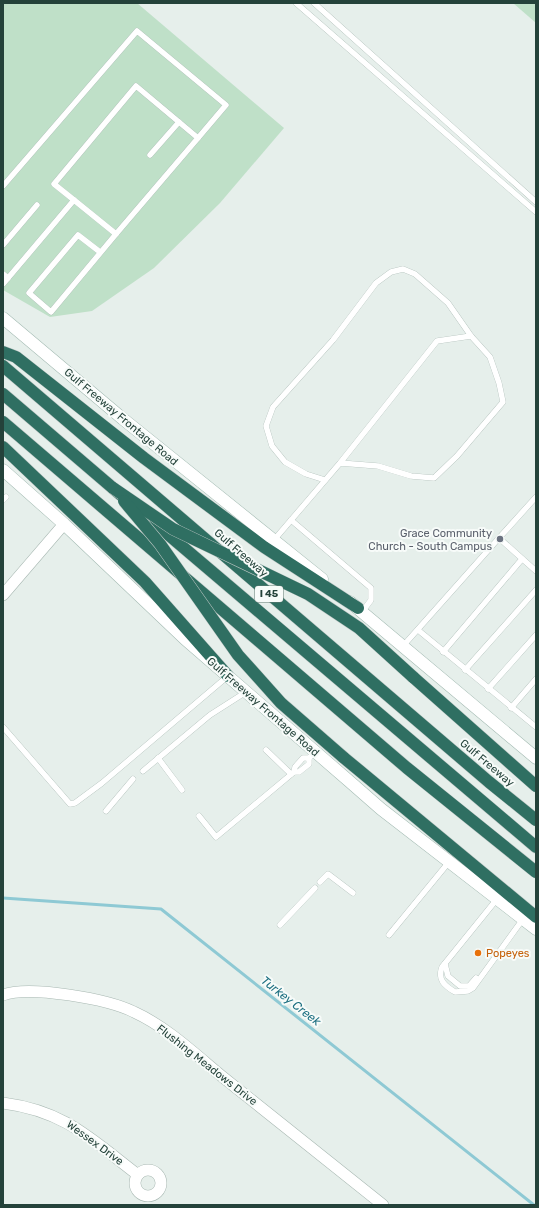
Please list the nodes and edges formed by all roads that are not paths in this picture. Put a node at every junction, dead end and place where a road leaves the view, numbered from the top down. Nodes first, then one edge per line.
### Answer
1 (296, 3) edge
2 (314, 3) edge
3 (382, 65) junction
4 (374, 72) junction
5 (179, 122) junction
6 (198, 138) junction
7 (150, 155) dead end
8 (503, 172) junction
9 (498, 179) junction
10 (3, 186) edge
11 (74, 200) junction
12 (536, 202) edge
13 (37, 205) dead end
14 (536, 212) edge
15 (116, 234) junction
16 (3, 245) edge
17 (100, 252) junction
18 (5, 276) edge
19 (3, 284) edge
20 (3, 318) edge
21 (471, 336) junction
22 (3, 352) edge
23 (3, 366) edge
24 (3, 394) edge
25 (3, 422) edge
26 (3, 447) edge
27 (340, 463) junction
28 (3, 470) edge
29 (325, 480) junction
30 (113, 488) junction
31 (536, 497) edge
32 (291, 520) junction
33 (64, 524) junction
34 (499, 538) junction
35 (273, 540) junction
36 (220, 552) junction
37 (522, 559) junction
38 (536, 571) edge
39 (536, 590) edge
40 (3, 595) edge
41 (360, 610) junction
42 (418, 630) junction
43 (536, 635) edge
44 (403, 646) junction
45 (443, 652) junction
46 (465, 670) junction
47 (228, 676) junction
48 (536, 679) edge
49 (488, 689) junction
50 (246, 692) junction
51 (511, 708) junction
52 (3, 727) edge
53 (536, 727) edge
54 (266, 750) dead end
55 (312, 755) junction
56 (158, 758) junction
57 (536, 758) edge
58 (143, 771) dead end
59 (293, 773) junction
60 (133, 780) dead end
61 (536, 786) edge
62 (182, 790) dead end
63 (106, 811) dead end
64 (199, 816) dead end
65 (536, 820) edge
66 (536, 848) edge
67 (449, 861) junction
68 (536, 872) edge
69 (320, 882) dead end
70 (315, 888) dead end
71 (353, 892) dead end
72 (497, 899) junction
73 (536, 917) edge
74 (523, 919) junction
75 (280, 925) dead end
76 (536, 929) edge
77 (389, 935) dead end
78 (496, 956) junction
79 (445, 964) junction
80 (3, 995) edge
81 (3, 1103) edge
82 (138, 1175) dead end
83 (383, 1205) edge

1 - 4 lane
2 - 3 lane
3 - 4 lane
3 - 8 lane
4 - 9 lane
5 - 6 lane
5 - 7 lane
5 - 11 lane
6 - 10 lane
6 - 15 lane
8 - 9 lane
8 - 12 lane
9 - 14 lane
11 - 15 lane
11 - 18 lane
13 - 16 lane
15 - 17 lane
17 - 17 lane
18 - 19 lane
20 - 35 main road, Gulf Freeway Frontage Road
21 - 27 lane
21 - 27 lane
21 - 29 lane
22 - 41 highway
23 - 36 highway, Gulf Freeway / I 45
24 - 30 highway
25 - 68 highway
26 - 47 highway
27 - 29 lane
28 - 33 main road, Gulf Freeway Frontage Road
29 - 32 lane
30 - 36 highway, bridge
30 - 66 highway, bridge
30 - 73 highway, bridge
31 - 34 lane
32 - 35 lane
32 - 41 lane
33 - 40 street
33 - 47 main road, Gulf Freeway Frontage Road
34 - 37 lane
34 - 42 lane
35 - 41 main road, Gulf Freeway Frontage Road
36 - 61 highway, bridge
36 - 65 highway, Gulf Freeway / I 45
37 - 38 lane
37 - 45 lane
39 - 46 lane
41 - 44 main road, Gulf Freeway Frontage Road
42 - 44 lane
42 - 45 lane
43 - 49 lane
44 - 57 main road, Gulf Freeway Frontage Road
45 - 46 lane
46 - 49 lane
47 - 50 main road, Gulf Freeway Frontage Road
47 - 52 lane
48 - 51 lane
49 - 51 lane
50 - 55 main road, Gulf Freeway Frontage Road
50 - 56 lane
51 - 53 lane
54 - 59 lane
55 - 59 lane
55 - 67 main road, Gulf Freeway Frontage Road
56 - 58 lane
56 - 62 lane
59 - 64 lane
60 - 63 lane
67 - 72 main road, Gulf Freeway Frontage Road
67 - 77 lane
69 - 71 lane
70 - 75 lane
72 - 74 main road, Gulf Freeway Frontage Road
72 - 79 lane
74 - 76 main road, Gulf Freeway Frontage Road
74 - 78 lane
78 - 79 lane
78 - 79 lane
80 - 83 street, Flushing Meadows Drive
81 - 82 street, Wessex Drive

